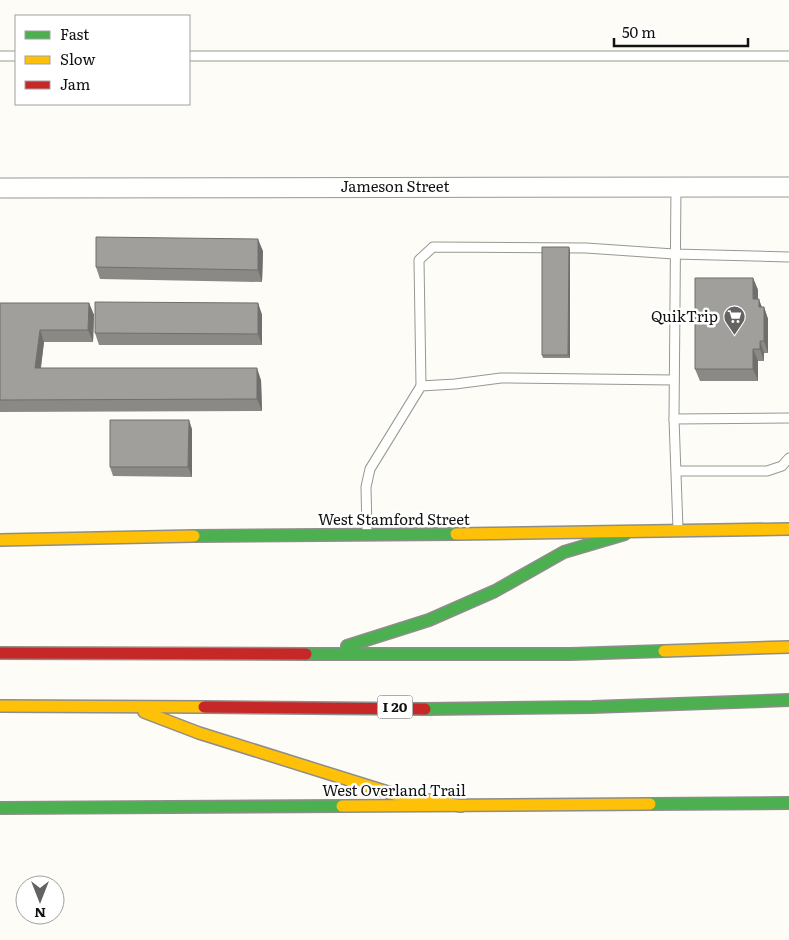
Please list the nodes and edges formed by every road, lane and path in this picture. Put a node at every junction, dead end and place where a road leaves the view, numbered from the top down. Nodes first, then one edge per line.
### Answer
1 (0, 56) edge
2 (15, 56) edge
3 (190, 56) edge
4 (789, 56) edge
5 (676, 187) junction
6 (789, 187) edge
7 (0, 188) edge
8 (674, 254) junction
9 (789, 257) edge
10 (674, 380) junction
11 (420, 386) junction
12 (674, 418) junction
13 (789, 418) edge
14 (789, 458) edge
15 (677, 471) junction
16 (789, 529) edge
17 (678, 532) junction
18 (625, 534) junction
19 (367, 535) junction
20 (0, 540) edge
21 (789, 647) edge
22 (0, 653) edge
23 (325, 653) junction
24 (789, 700) edge
25 (0, 706) edge
26 (129, 706) junction
27 (789, 803) edge
28 (461, 806) junction
29 (0, 808) edge

1 - 2 lane
3 - 4 lane
5 - 6 street, Jameson Street
5 - 7 street, Jameson Street
5 - 8 lane
8 - 9 lane
8 - 10 lane
8 - 11 lane
10 - 11 lane
10 - 12 lane
11 - 19 lane
12 - 13 lane
12 - 15 lane
14 - 15 lane
15 - 17 lane
16 - 17 main road, West Stamford Street
17 - 18 main road, West Stamford Street
18 - 19 main road, West Stamford Street
18 - 23 main road
19 - 20 main road, West Stamford Street
21 - 23 main road
22 - 23 main road
24 - 26 main road, I 20
25 - 26 main road, I 20
26 - 28 main road
27 - 28 main road, West Overland Trail
28 - 29 main road, West Overland Trail

